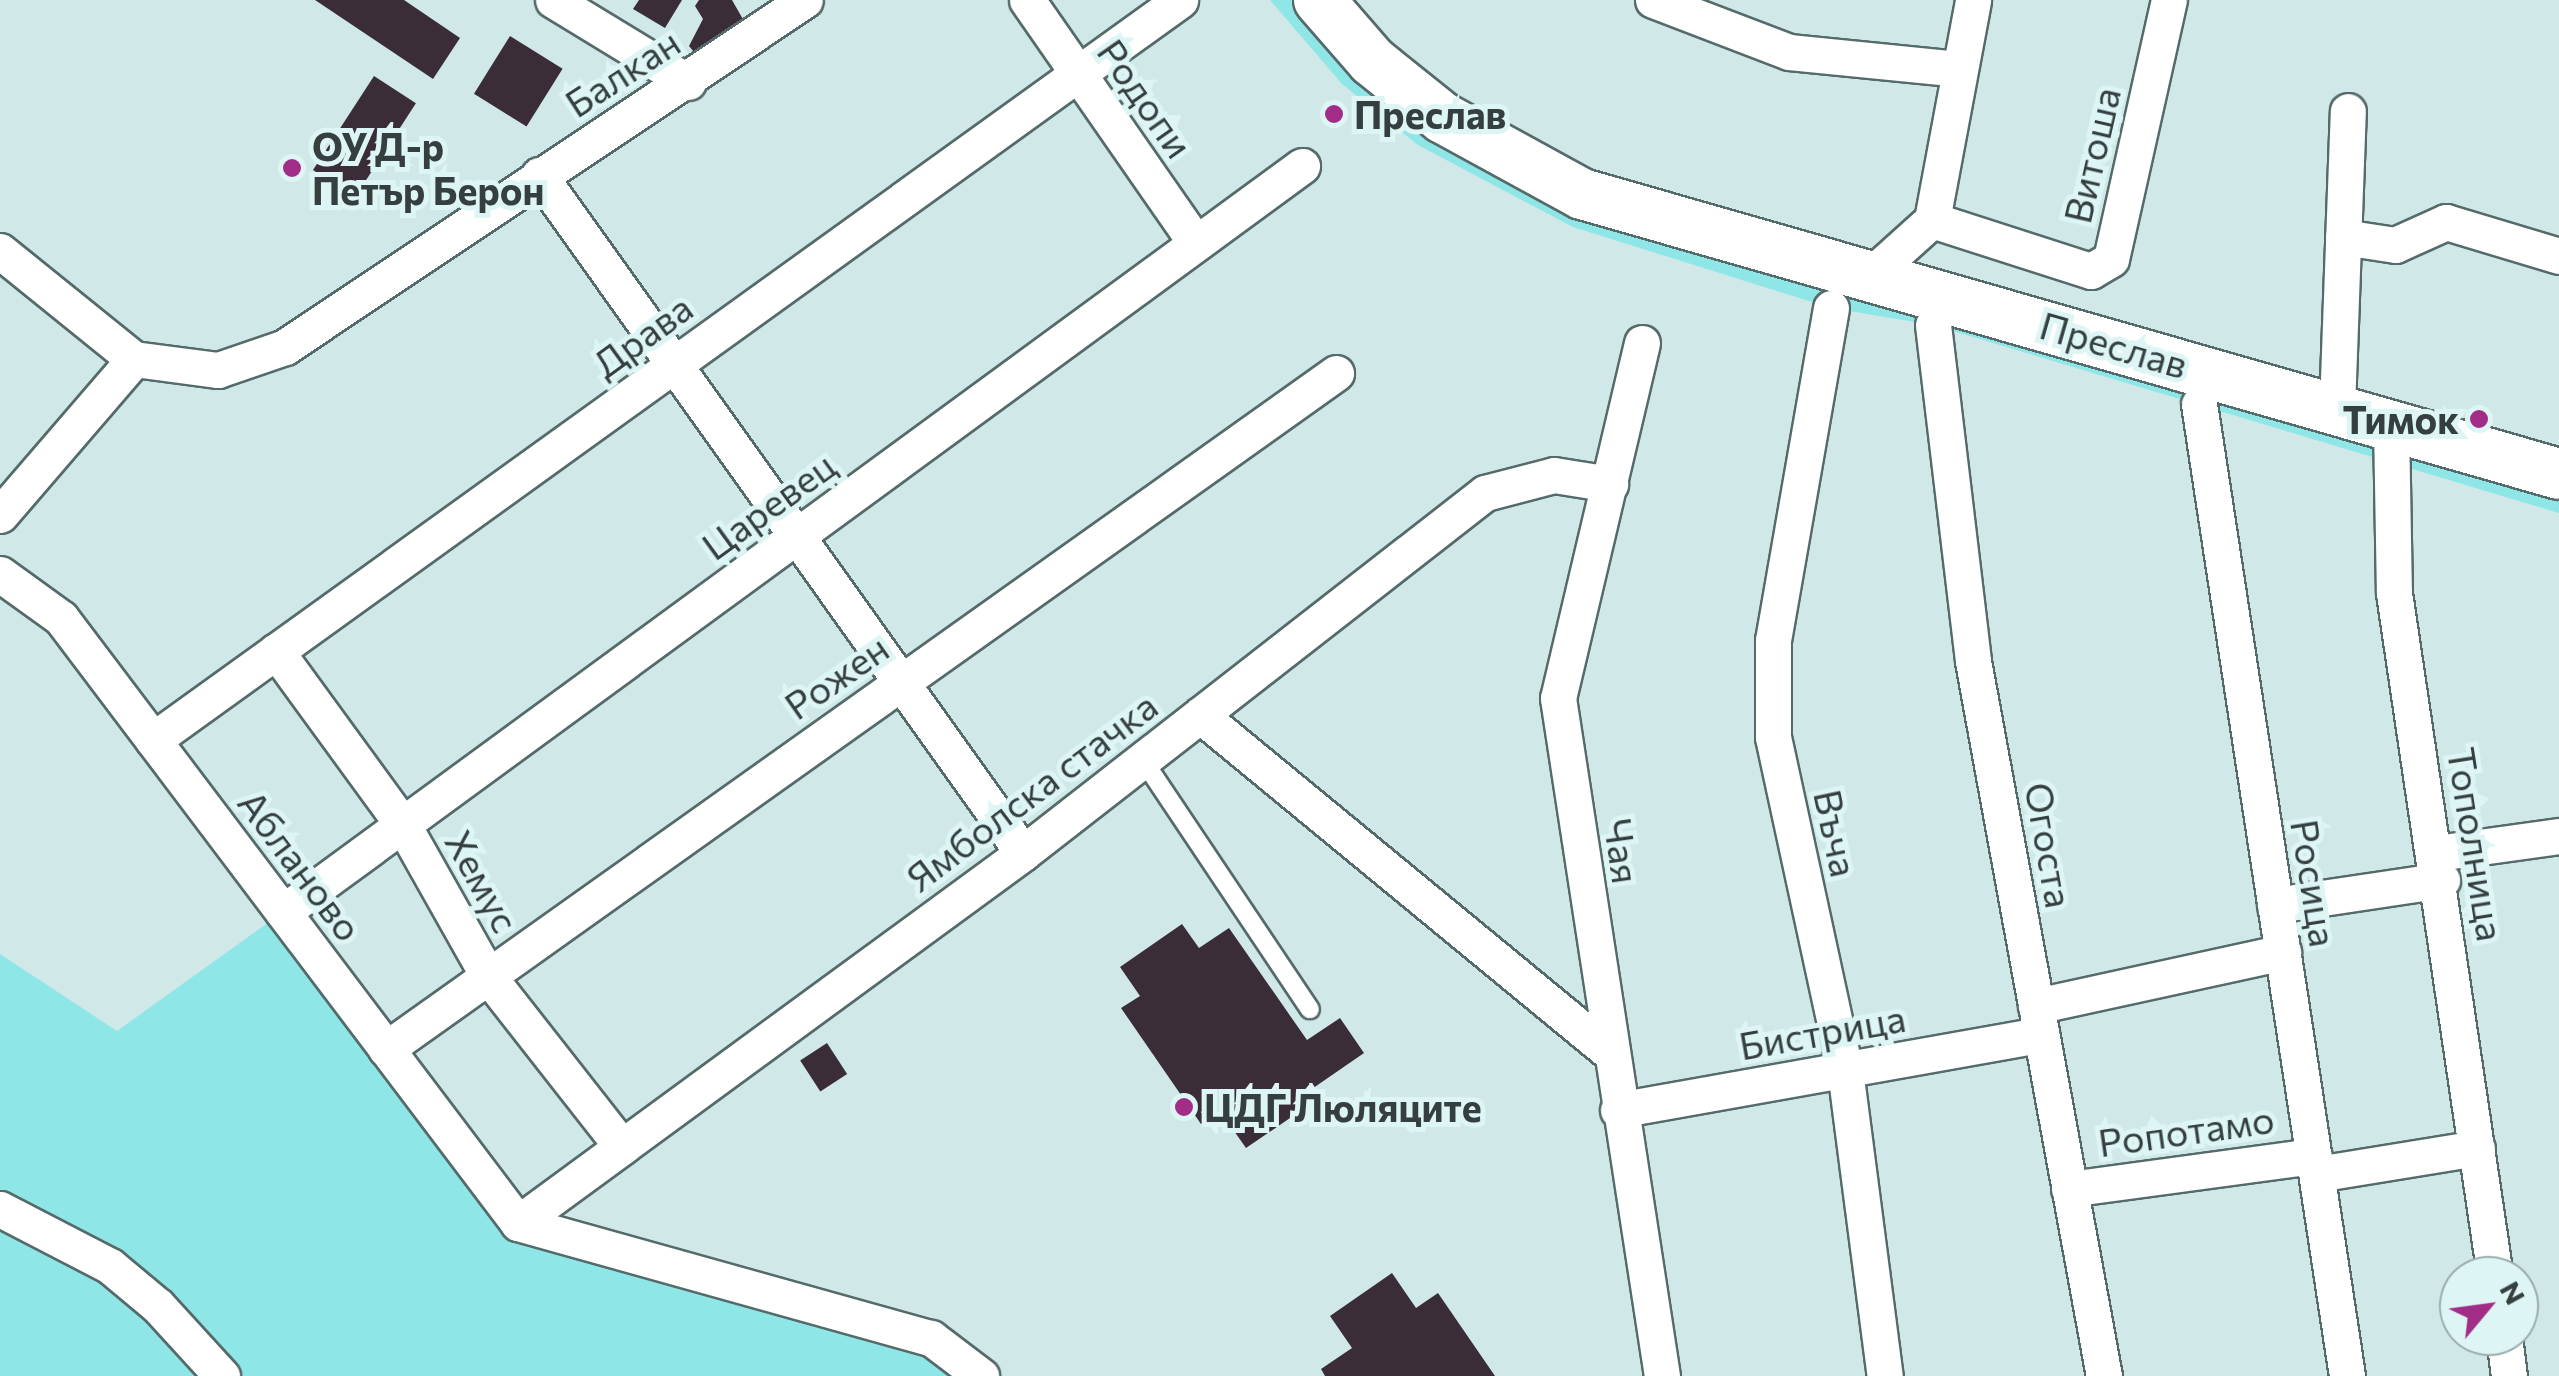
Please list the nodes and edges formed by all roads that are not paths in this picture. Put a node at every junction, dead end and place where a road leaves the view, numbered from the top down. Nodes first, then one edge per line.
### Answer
1 (553, 0) edge
2 (805, 0) edge
3 (1027, 0) edge
4 (1180, 0) edge
5 (1319, 0) edge
6 (1653, 0) edge
7 (1973, 0) edge
8 (2169, 0) edge
9 (1958, 68) junction
10 (1077, 74) junction
11 (688, 82) junction
12 (2348, 111) dead end
13 (1302, 166) dead end
14 (539, 175) junction
15 (1932, 220) junction
16 (2343, 237) junction
17 (1196, 243) junction
18 (0, 251) edge
19 (2559, 256) edge
20 (1872, 274) junction
21 (1831, 308) dead end
22 (1933, 326) dead end
23 (1642, 343) dead end
24 (134, 359) junction
25 (674, 364) junction
26 (1336, 373) dead end
27 (2199, 404) dead end
28 (2336, 407) junction
29 (2391, 424) junction
30 (2559, 474) edge
31 (1610, 484) junction
32 (0, 515) edge
33 (797, 536) junction
34 (0, 574) edge
35 (276, 651) junction
36 (901, 682) junction
37 (1200, 715) junction
38 (153, 740) junction
39 (1143, 760) junction
40 (403, 825) junction
41 (2559, 836) edge
42 (1023, 853) junction
43 (2440, 867) junction
44 (2276, 905) junction
45 (283, 912) junction
46 (2283, 952) junction
47 (488, 976) junction
48 (1310, 1009) dead end
49 (2039, 1021) junction
50 (386, 1048) junction
51 (1608, 1051) junction
52 (1844, 1070) junction
53 (1618, 1110) junction
54 (622, 1147) junction
55 (2478, 1148) junction
56 (2315, 1165) junction
57 (2069, 1189) junction
58 (0, 1209) edge
59 (518, 1223) junction
60 (2492, 1256) edge
61 (222, 1376) edge
62 (982, 1376) edge
63 (1662, 1376) edge
64 (1885, 1376) edge
65 (2104, 1376) edge
66 (2348, 1376) edge

1 - 11 street
2 - 11 street, Балкан
3 - 10 street, Родопи
4 - 10 street, Драва
5 - 20 main road, Преслав
6 - 9 street
7 - 9 street
8 - 15 street, Витоша
9 - 15 street
10 - 17 street, Родопи
10 - 25 street, Драва
11 - 14 street, Балкан
12 - 16 street
13 - 17 street, Царевец
14 - 24 street, Балкан
14 - 25 street
15 - 20 street
16 - 19 street
16 - 28 street
17 - 33 street, Царевец
18 - 24 street
20 - 28 main road, Преслав
21 - 52 street, Въча
22 - 49 street, Огоста
23 - 31 street, Чая
24 - 32 street
25 - 33 street
25 - 35 street, Драва
26 - 36 street, Рожен
27 - 44 street, Росица
28 - 29 main road, Преслав
29 - 30 main road, Преслав
29 - 43 street, Тополница
31 - 37 street, Ямболска стачка
31 - 51 street, Чая
33 - 36 street
33 - 40 street, Царевец
34 - 38 street, Абланово
35 - 38 street, Драва
35 - 40 street, Хемус
36 - 42 street
36 - 47 street, Рожен
37 - 39 street, Ямболска стачка
37 - 51 street
38 - 45 street, Абланово
39 - 42 street, Ямболска стачка
39 - 48 lane
40 - 45 street, Царевец
40 - 47 street, Хемус
41 - 43 street
42 - 54 street, Ямболска стачка
43 - 44 street
43 - 55 street, Тополница
44 - 46 street, Росица
45 - 50 street, Абланово
46 - 49 street, Бистрица
46 - 56 street, Росица
47 - 50 street, Рожен
47 - 54 street, Хемус
49 - 52 street, Бистрица
49 - 57 street, Огоста
50 - 59 street, Абланово
51 - 53 street, Чая
52 - 53 street, Бистрица
52 - 64 street, Въча
53 - 63 street, Чая
54 - 59 street, Ямболска стачка
55 - 56 street, Ропотамо
55 - 60 street, Тополница
56 - 57 street, Ропотамо
56 - 66 street, Росица
57 - 65 street, Огоста
58 - 61 street
59 - 62 street

